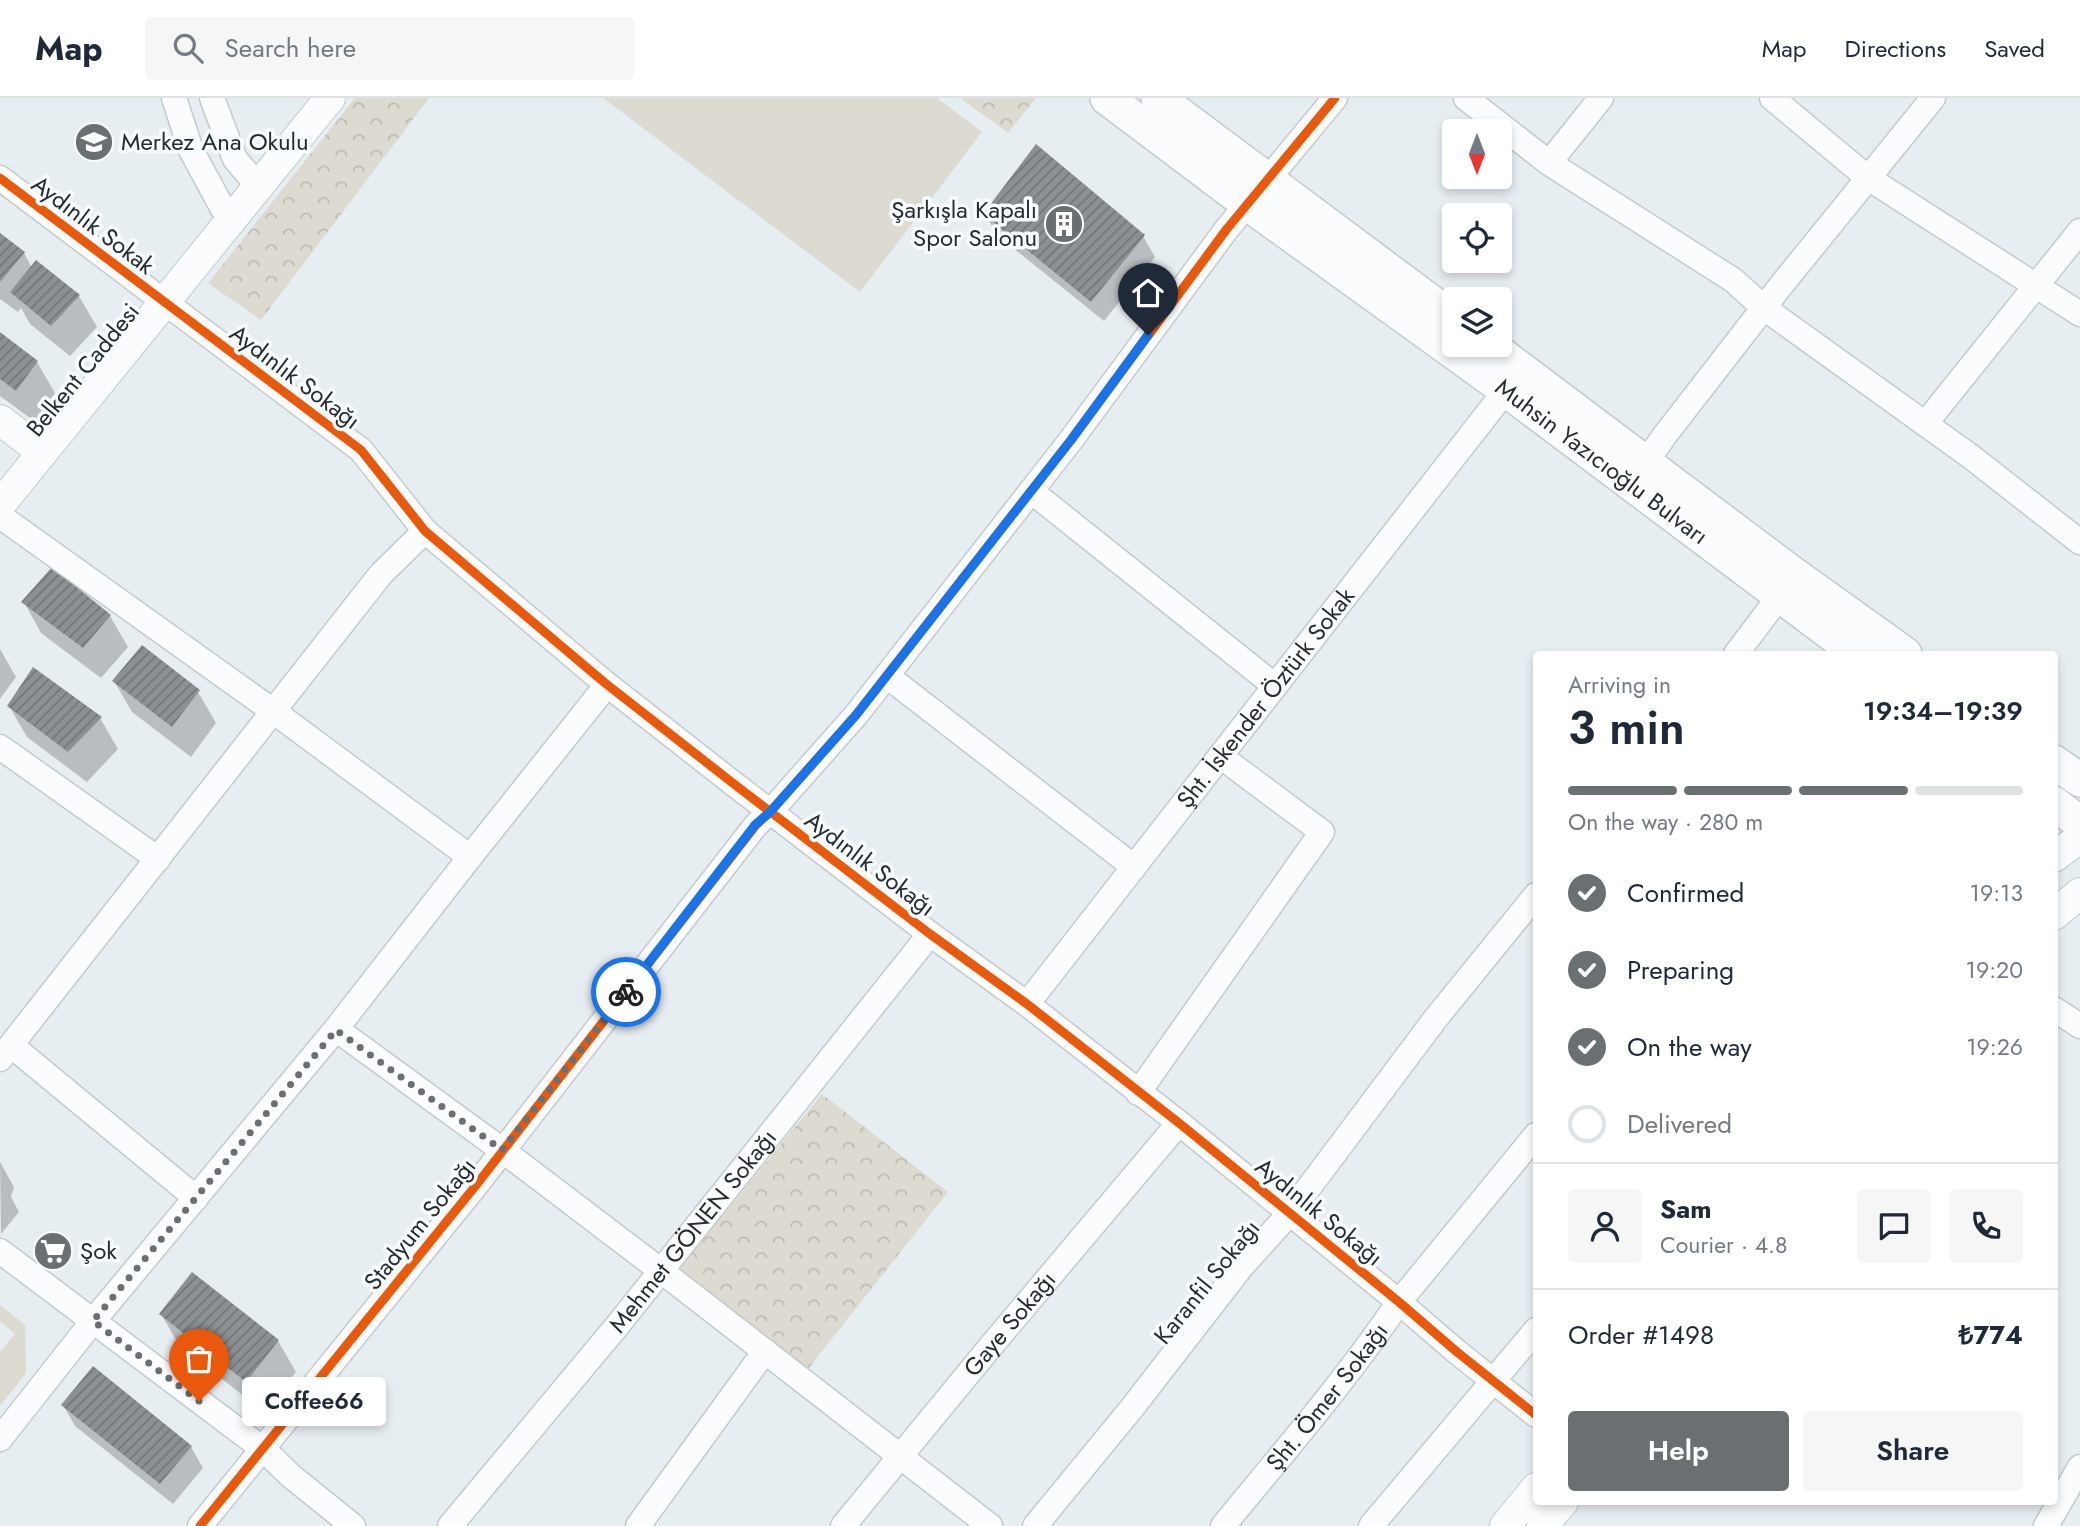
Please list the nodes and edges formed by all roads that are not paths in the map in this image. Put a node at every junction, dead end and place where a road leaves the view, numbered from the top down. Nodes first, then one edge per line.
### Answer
1 (174, 98) edge
2 (212, 98) edge
3 (330, 98) edge
4 (1107, 98) edge
5 (1158, 98) edge
6 (1335, 98) edge
7 (1466, 98) edge
8 (1601, 98) edge
9 (1772, 98) edge
10 (1933, 98) edge
11 (1549, 163) junction
12 (0, 178) edge
13 (1868, 178) junction
14 (258, 186) junction
15 (1258, 191) junction
16 (230, 222) junction
17 (2080, 231) edge
18 (2037, 286) junction
19 (163, 302) junction
20 (1764, 309) junction
21 (1442, 310) edge
22 (2080, 314) edge
23 (1505, 357) edge
24 (1506, 390) junction
25 (0, 420) edge
26 (1926, 424) junction
27 (42, 452) junction
28 (1646, 462) junction
29 (10, 472) edge
30 (1031, 491) junction
31 (0, 505) edge
32 (0, 516) edge
33 (425, 531) junction
34 (2080, 542) edge
35 (1786, 585) junction
36 (1738, 651) edge
37 (1855, 651) edge
38 (1900, 651) edge
39 (887, 676) junction
40 (606, 683) junction
41 (1275, 687) junction
42 (273, 711) junction
43 (0, 747) edge
44 (1220, 756) junction
45 (2058, 765) edge
46 (2080, 780) edge
47 (2058, 806) edge
48 (770, 812) junction
49 (2080, 823) edge
50 (2080, 832) edge
51 (2080, 838) edge
52 (2058, 854) edge
53 (470, 857) junction
54 (158, 859) junction
55 (1134, 867) junction
56 (2080, 893) edge
57 (1533, 899) edge
58 (2058, 912) edge
59 (930, 934) junction
60 (1027, 1004) junction
61 (2058, 1012) edge
62 (2080, 1026) edge
63 (336, 1030) junction
64 (6, 1052) edge
65 (1138, 1093) junction
66 (1179, 1124) junction
67 (1533, 1139) edge
68 (502, 1150) junction
69 (196, 1198) junction
70 (1289, 1214) junction
71 (0, 1251) edge
72 (660, 1270) junction
73 (1399, 1302) junction
74 (93, 1321) junction
75 (1533, 1334) edge
76 (765, 1351) junction
77 (1493, 1382) junction
78 (1533, 1413) edge
79 (0, 1439) edge
80 (263, 1449) junction
81 (901, 1456) junction
82 (2080, 1467) edge
83 (1533, 1492) edge
84 (1560, 1505) edge
85 (200, 1526) edge
86 (353, 1526) edge
87 (450, 1526) edge
88 (638, 1526) edge
89 (844, 1526) edge
90 (990, 1526) edge
91 (1035, 1526) edge
92 (1223, 1526) edge
93 (1371, 1526) edge
94 (1504, 1526) edge
95 (1542, 1526) edge
96 (2046, 1526) edge

1 - 16 street
2 - 14 street
3 - 14 street, Belkent Caddesi
4 - 15 main road, Muhsin Yazıcıoğlu Bulvarı
5 - 15 main road, Muhsin Yazıcıoğlu Bulvarı
6 - 15 street, Stadyum Sokağı
7 - 11 street
8 - 11 street
9 - 13 street
10 - 13 street
11 - 20 street
12 - 19 street, Aydınlık Sokak
13 - 18 street
13 - 20 street
14 - 16 street, Belkent Caddesi
15 - 21 main road, Muhsin Yazıcıoğlu Bulvarı
15 - 24 main road, Muhsin Yazıcıoğlu Bulvarı
15 - 30 street, Stadyum Sokağı
16 - 19 street, Belkent Caddesi
17 - 18 street
18 - 22 street
18 - 26 street
19 - 27 street, Belkent Caddesi
19 - 33 street, Aydınlık Sokağı
20 - 26 street
20 - 28 street
23 - 28 main road, Muhsin Yazıcıoğlu Bulvarı
24 - 35 main road, Muhsin Yazıcıoğlu Bulvarı
24 - 41 street, Şht. İskender Öztürk Sokak
25 - 27 street
26 - 34 street
27 - 29 street, Belkent Caddesi
28 - 35 main road, Muhsin Yazıcıoğlu Bulvarı
29 - 31 street, Belkent Caddesi
30 - 39 street, Stadyum Sokağı
30 - 41 street
32 - 42 street
33 - 40 street, Aydınlık Sokağı
33 - 42 street
35 - 36 street
35 - 37 main road, Muhsin Yazıcıoğlu Bulvarı
35 - 38 main road, Muhsin Yazıcıoğlu Bulvarı
39 - 48 street, Stadyum Sokağı
39 - 55 street
40 - 48 street, Aydınlık Sokağı
40 - 53 street
41 - 44 street, Şht. İskender Öztürk Sokak
42 - 53 street
42 - 54 street
43 - 54 street
44 - 55 street, Şht. İskender Öztürk Sokak
44 - 65 street
45 - 46 main road
47 - 49 main road
48 - 59 street, Aydınlık Sokağı
48 - 68 street, Stadyum Sokağı
49 - 50 main road
51 - 52 street
53 - 63 street
54 - 64 street
55 - 60 street, Şht. İskender Öztürk Sokak
56 - 58 street
57 - 70 street, Karanfil Sokağı
59 - 60 street, Aydınlık Sokağı
59 - 72 street, Mehmet GÖNEN Sokağı
60 - 65 street, Aydınlık Sokağı
61 - 62 street
63 - 68 street
63 - 69 street
64 - 69 street
65 - 66 street, Aydınlık Sokağı
66 - 70 street, Aydınlık Sokağı
66 - 81 street, Gaye Sokağı
67 - 73 street, Şht. Ömer Sokağı
68 - 72 street
68 - 80 street, Stadyum Sokağı
69 - 74 street
70 - 73 street, Aydınlık Sokağı
70 - 91 street, Karanfil Sokağı
71 - 74 street
72 - 76 street
72 - 87 street, Mehmet GÖNEN Sokağı
73 - 77 street, Aydınlık Sokağı
73 - 92 street, Şht. Ömer Sokağı
74 - 79 street
74 - 80 street
75 - 77 street
76 - 81 street
76 - 88 street
77 - 78 street, Aydınlık Sokağı
77 - 93 street
80 - 85 street, Stadyum Sokağı
80 - 86 street
81 - 89 street, Gaye Sokağı
81 - 90 street
82 - 96 street
83 - 94 street
84 - 95 street

